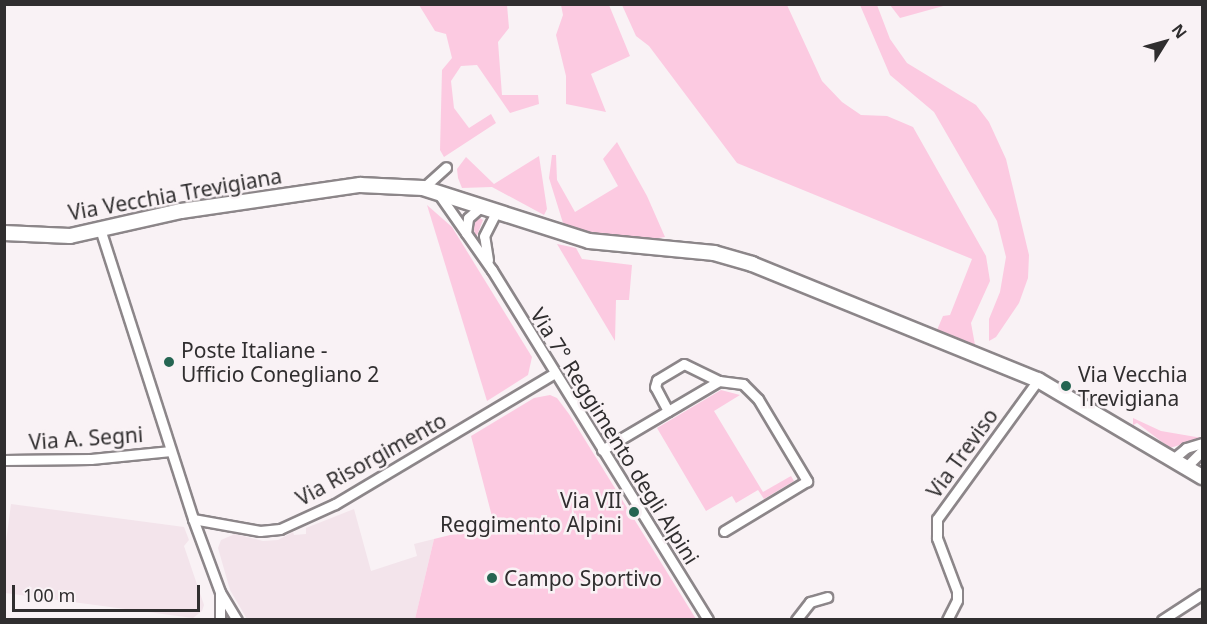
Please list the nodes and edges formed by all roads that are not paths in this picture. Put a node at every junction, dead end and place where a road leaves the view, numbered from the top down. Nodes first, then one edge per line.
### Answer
1 (446, 167) dead end
2 (423, 188) junction
3 (438, 193) junction
4 (482, 206) junction
5 (497, 212) junction
6 (100, 232) junction
7 (4, 233) edge
8 (466, 234) junction
9 (492, 270) junction
10 (555, 373) junction
11 (1038, 380) junction
12 (719, 381) junction
13 (668, 411) junction
14 (1203, 443) edge
15 (602, 450) junction
16 (171, 451) junction
17 (1203, 451) edge
18 (1173, 459) junction
19 (4, 460) edge
20 (1186, 467) junction
21 (1203, 477) edge
22 (193, 519) junction
23 (724, 531) dead end
24 (220, 592) junction
25 (1203, 594) edge
26 (827, 597) dead end
27 (220, 620) edge
28 (237, 620) edge
29 (708, 620) edge
30 (796, 620) edge
31 (947, 620) edge
32 (1162, 620) edge

1 - 2 street
2 - 3 street, Via Vecchia Trevigiana
2 - 6 street, Via Vecchia Trevigiana
3 - 4 street, Via Vecchia Trevigiana
3 - 8 street, Via 7° Reggimento degli Alpini
4 - 5 street, Via Vecchia Trevigiana
4 - 8 street
5 - 9 street, Via 7° Reggimento degli Alpini
5 - 11 street, Via Vecchia Trevigiana
6 - 7 street, Via Vecchia Trevigiana
6 - 16 street
8 - 9 street, Via 7° Reggimento degli Alpini
9 - 10 street, Via 7° Reggimento degli Alpini
10 - 15 street, Via 7° Reggimento degli Alpini
10 - 22 street, Via Risorgimento
11 - 18 street, Via Vecchia Trevigiana
11 - 31 street, Via Treviso
12 - 13 street
12 - 13 street
12 - 23 street
13 - 15 street
14 - 18 street
15 - 29 street, Via 7° Reggimento degli Alpini
16 - 19 street, Via A. Segni
16 - 22 street
17 - 20 street
18 - 20 street, Via Vecchia Trevigiana
20 - 21 street, Via Vecchia Trevigiana
22 - 24 street
24 - 27 street
24 - 28 street
25 - 32 street
26 - 30 street

